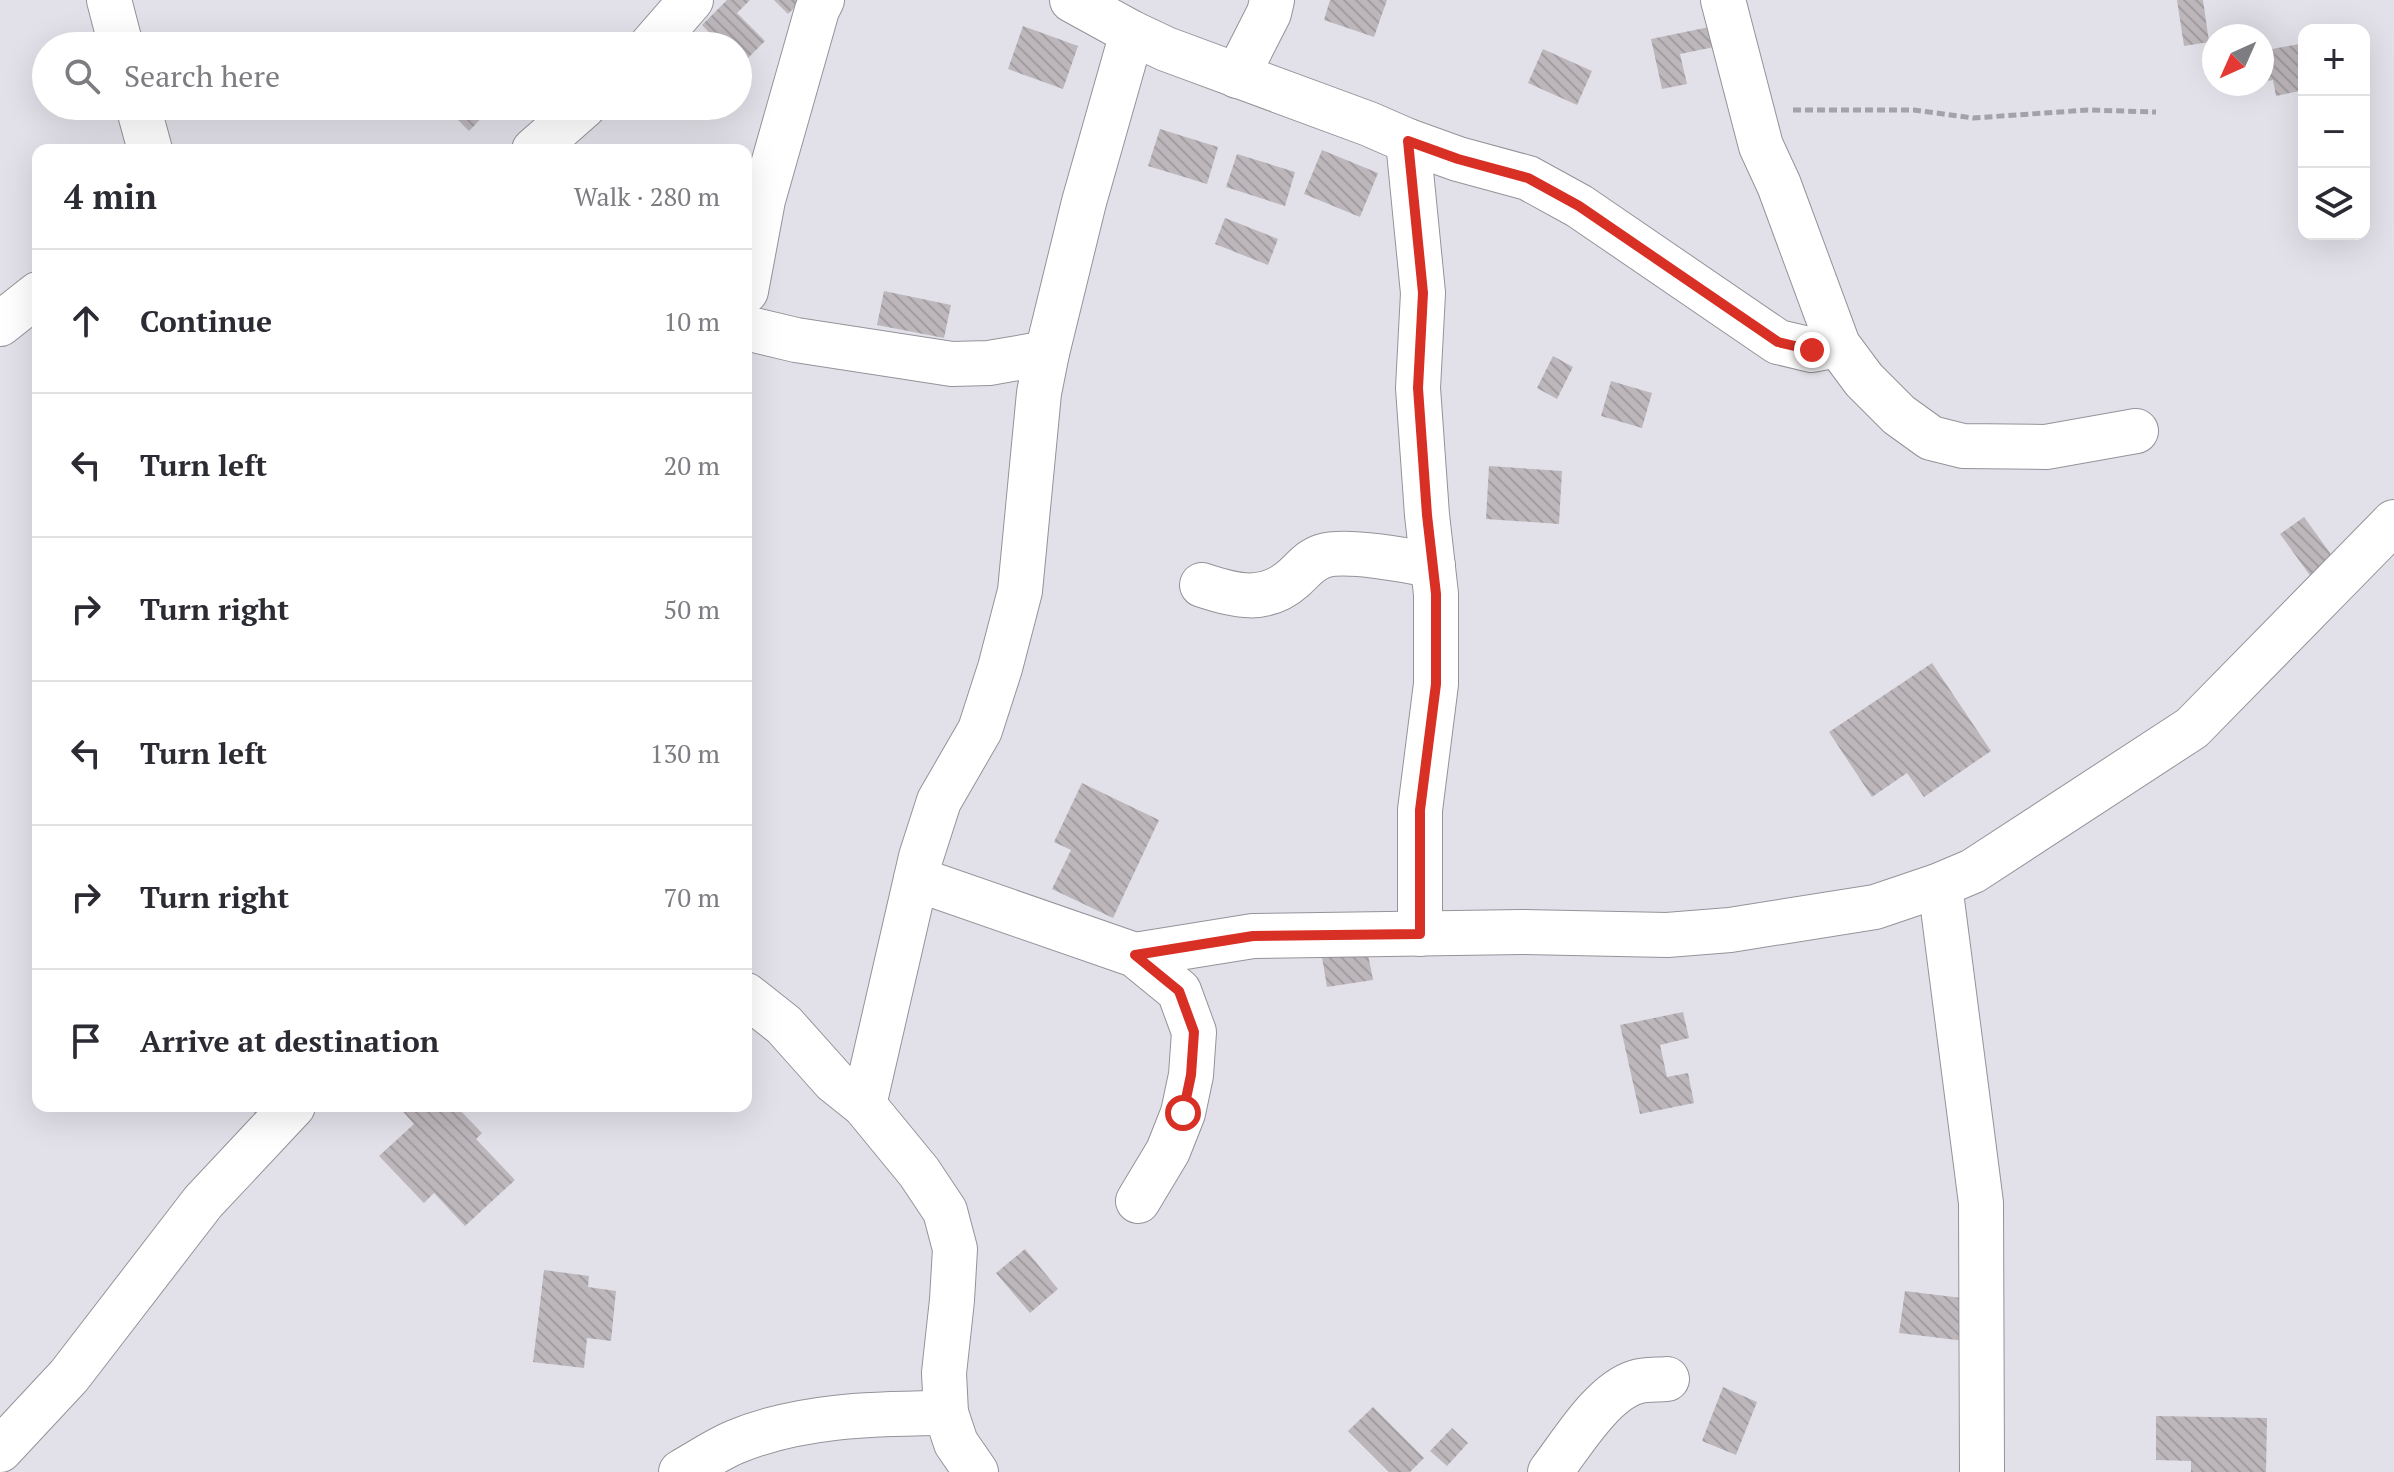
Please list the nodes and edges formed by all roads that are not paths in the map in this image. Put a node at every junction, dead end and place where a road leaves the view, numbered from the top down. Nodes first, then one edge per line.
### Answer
1 (109, 0) edge
2 (691, 0) edge
3 (822, 0) edge
4 (1072, 0) edge
5 (1272, 0) edge
6 (1723, 0) edge
7 (117, 32) edge
8 (663, 32) edge
9 (1132, 33) junction
10 (1237, 76) junction
11 (142, 120) edge
12 (568, 120) edge
13 (1408, 141) junction
14 (148, 144) edge
15 (541, 144) edge
16 (752, 259) edge
17 (32, 299) edge
18 (0, 324) edge
19 (752, 329) edge
20 (1838, 345) junction
21 (1047, 353) junction
22 (2136, 431) dead end
23 (2394, 522) edge
24 (1433, 566) junction
25 (1202, 585) dead end
26 (916, 879) junction
27 (1940, 885) junction
28 (1420, 934) junction
29 (1135, 955) junction
30 (752, 1000) edge
31 (864, 1105) junction
32 (287, 1112) edge
33 (1138, 1201) dead end
34 (1667, 1379) dead end
35 (0, 1450) edge
36 (952, 1450) edge
37 (681, 1472) edge
38 (1550, 1472) edge
39 (1982, 1472) edge

1 - 7 street
2 - 8 street
3 - 16 street
4 - 9 street
5 - 10 street
6 - 20 street
9 - 10 street
9 - 21 street
10 - 13 street
11 - 14 street
12 - 15 street
13 - 20 street
13 - 24 street
17 - 18 street
19 - 21 street
20 - 22 street
21 - 26 street
23 - 27 street
24 - 25 street
24 - 28 street
26 - 29 street
26 - 31 street
27 - 28 street
27 - 39 street
28 - 29 street
29 - 33 street
30 - 31 street
31 - 36 street
32 - 35 street
34 - 38 street
36 - 37 street

